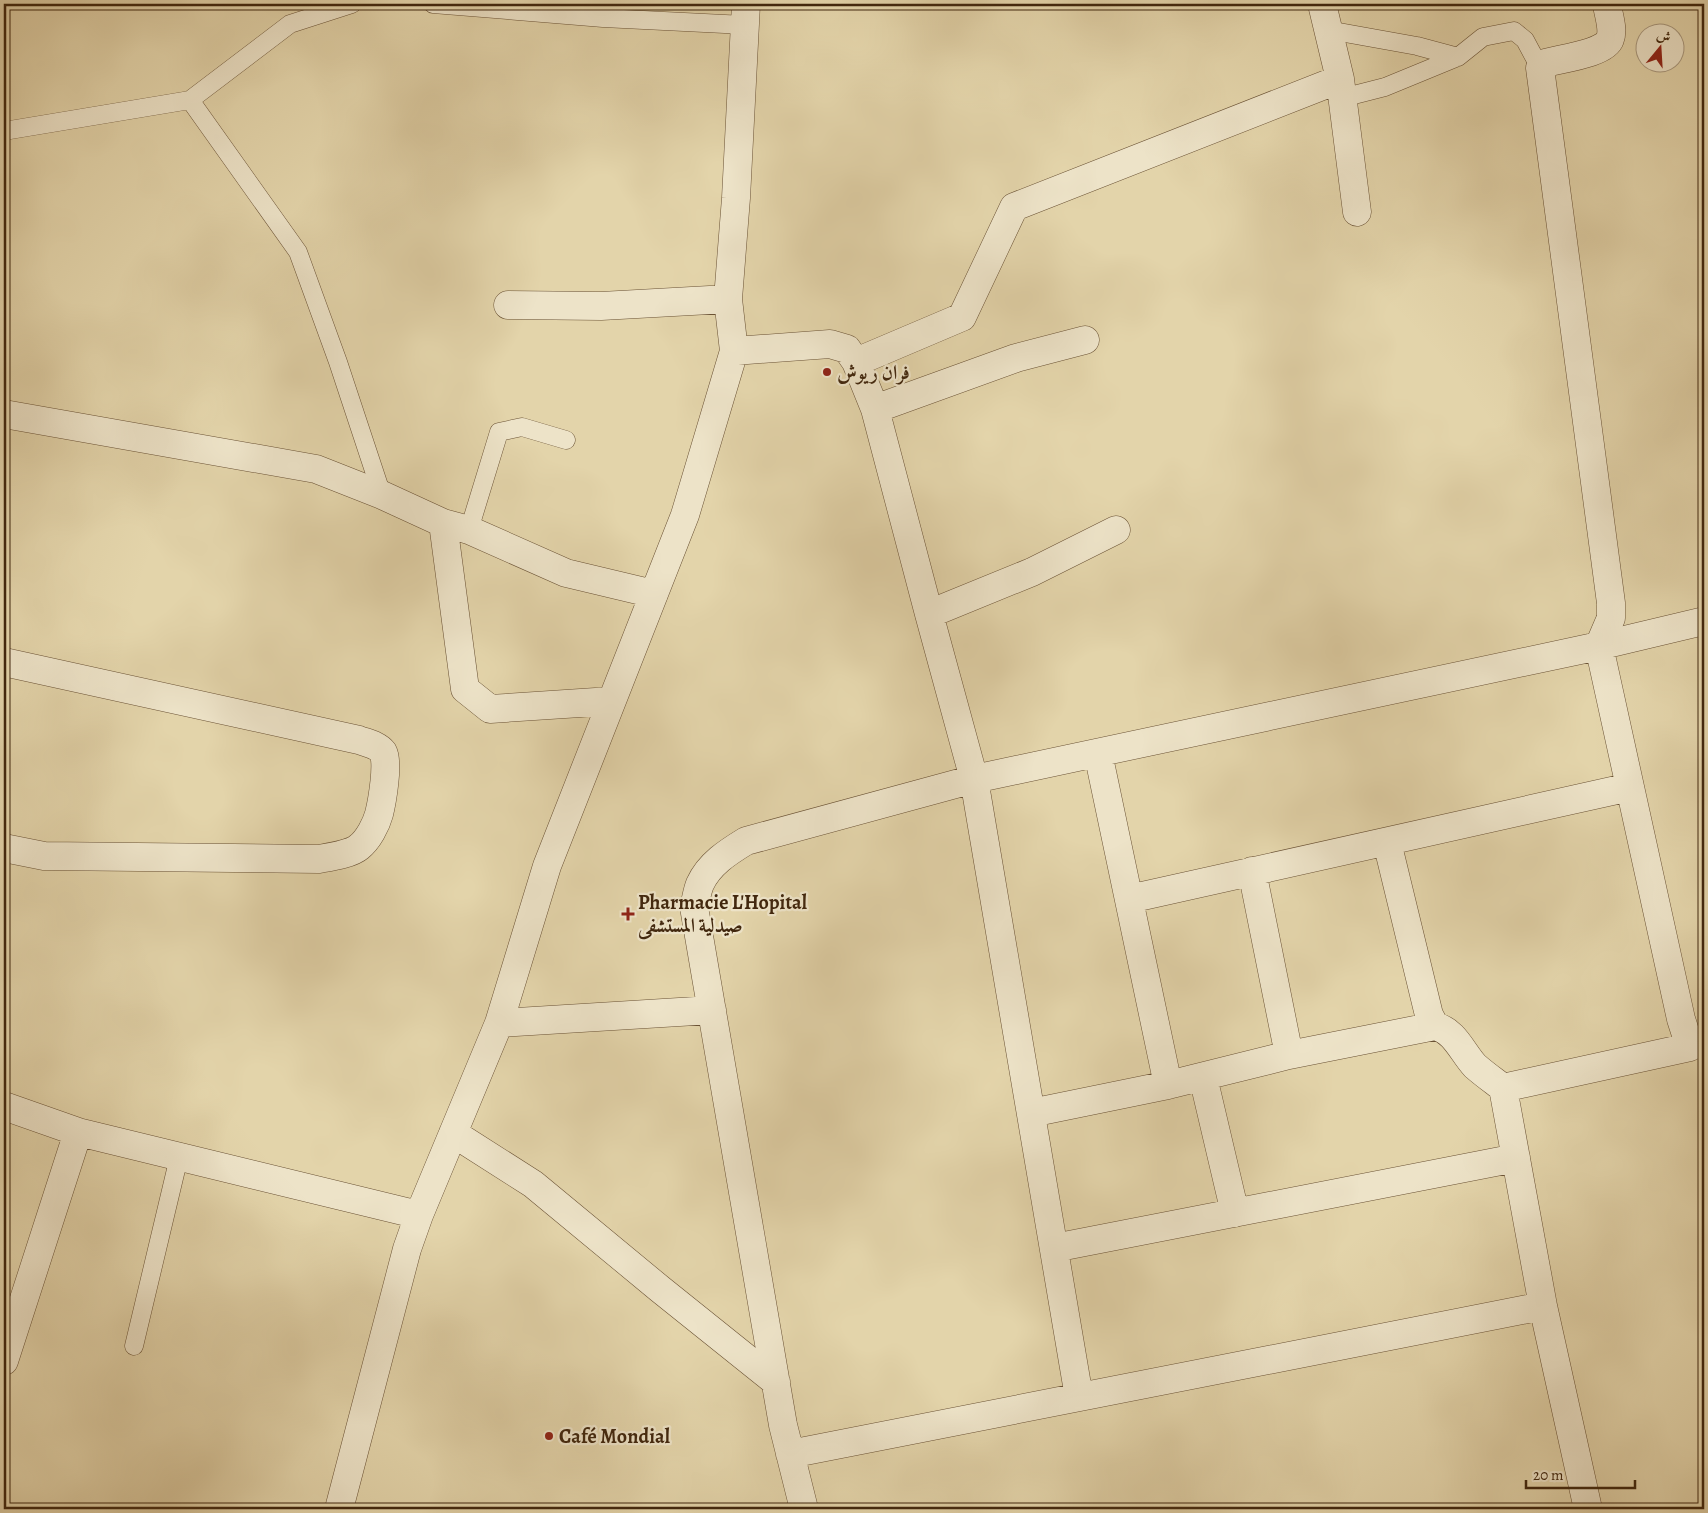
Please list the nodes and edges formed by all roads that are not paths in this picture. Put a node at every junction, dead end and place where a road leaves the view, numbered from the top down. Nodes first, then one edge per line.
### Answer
1 (352, 4) edge
2 (433, 4) edge
3 (1607, 4) edge
4 (745, 14) edge
5 (1325, 17) edge
6 (1458, 57) junction
7 (1540, 68) junction
8 (1341, 88) junction
9 (190, 100) junction
10 (4, 131) edge
11 (1357, 212) dead end
12 (728, 298) junction
13 (508, 305) dead end
14 (1085, 340) dead end
15 (734, 351) junction
16 (856, 362) junction
17 (876, 409) junction
18 (4, 414) edge
19 (566, 440) dead end
20 (382, 495) junction
21 (443, 523) junction
22 (469, 530) junction
23 (1116, 530) dead end
24 (654, 594) junction
25 (929, 614) junction
26 (1704, 621) edge
27 (1599, 646) junction
28 (4, 662) edge
29 (611, 701) junction
30 (1098, 752) junction
31 (974, 779) junction
32 (1630, 787) junction
33 (1387, 842) junction
34 (4, 848) edge
35 (1252, 871) junction
36 (1129, 899) junction
37 (712, 1010) junction
38 (500, 1023) junction
39 (1435, 1026) junction
40 (1697, 1046) edge
41 (1289, 1055) junction
42 (1203, 1077) junction
43 (1168, 1085) junction
44 (1503, 1088) junction
45 (4, 1106) edge
46 (1031, 1113) junction
47 (78, 1132) junction
48 (453, 1133) junction
49 (179, 1157) junction
50 (1516, 1158) junction
51 (1235, 1213) junction
52 (419, 1215) junction
53 (1054, 1248) junction
54 (1543, 1306) junction
55 (134, 1346) dead end
56 (4, 1361) edge
57 (776, 1382) junction
58 (1079, 1397) junction
59 (790, 1454) junction
60 (338, 1509) edge
61 (804, 1509) edge
62 (1588, 1509) edge

1 - 9 lane
2 - 4 lane
3 - 7 street
4 - 12 street
5 - 6 lane
5 - 8 street
6 - 7 lane
6 - 8 lane
7 - 27 street
8 - 11 street
8 - 16 street
9 - 10 lane
9 - 20 lane
12 - 13 street
12 - 15 street
14 - 17 street
15 - 16 street
15 - 24 street
16 - 17 street
17 - 25 street
18 - 20 street
19 - 22 lane
20 - 21 street
21 - 22 street
21 - 29 street
22 - 24 street
23 - 25 street
24 - 29 street
25 - 31 street
26 - 27 street
27 - 30 street
27 - 32 street
28 - 34 street
29 - 38 street
30 - 31 street
30 - 36 street
31 - 37 street
31 - 46 street
32 - 33 street
32 - 40 street
33 - 35 street
33 - 39 street
35 - 36 street
35 - 41 street
36 - 43 street
37 - 38 street
37 - 57 street
38 - 48 street
39 - 41 street
39 - 44 street
40 - 44 street
41 - 42 street
42 - 43 street
42 - 51 street
43 - 46 street
44 - 50 street
45 - 47 street
46 - 53 street
47 - 49 street
47 - 56 street
48 - 52 street
48 - 57 street
49 - 52 street
49 - 55 lane
50 - 51 street
50 - 54 street
51 - 53 street
52 - 60 street
53 - 58 street
54 - 58 street
54 - 62 street
57 - 59 street
58 - 59 street
59 - 61 street

